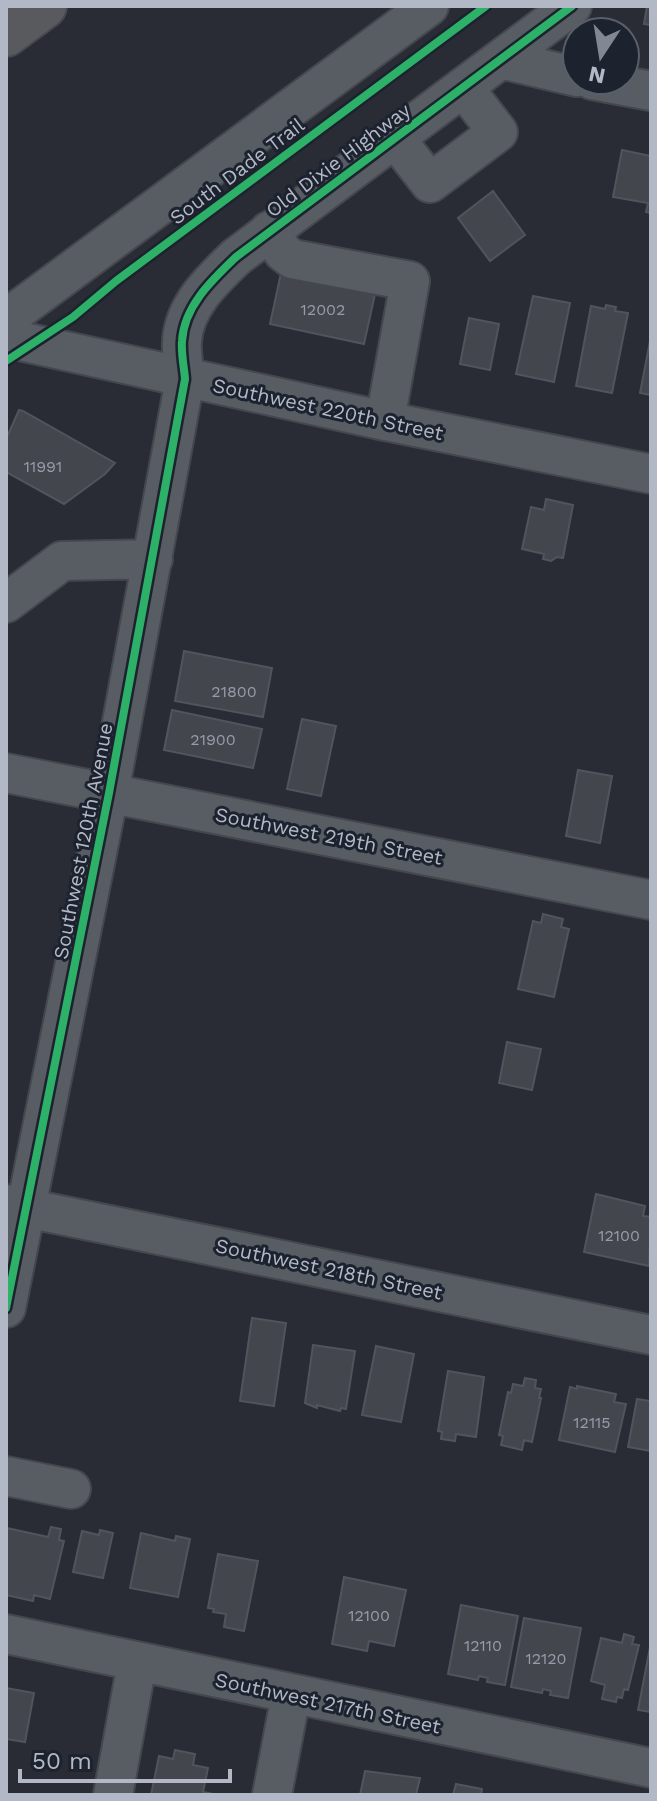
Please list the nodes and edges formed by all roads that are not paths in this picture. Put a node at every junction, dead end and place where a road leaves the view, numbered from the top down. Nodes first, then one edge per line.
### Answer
1 (44, 6) edge
2 (429, 6) edge
3 (572, 6) edge
4 (6, 34) edge
5 (501, 59) junction
6 (561, 73) edge
7 (463, 87) junction
8 (394, 137) junction
9 (269, 231) junction
10 (6, 319) edge
11 (6, 338) edge
12 (185, 379) junction
13 (385, 421) junction
14 (651, 474) edge
15 (153, 559) junction
16 (6, 603) edge
17 (6, 773) edge
18 (109, 793) junction
19 (651, 900) edge
20 (16, 1206) edge
21 (6, 1308) edge
22 (651, 1335) edge
23 (6, 1476) edge
24 (71, 1489) dead end
25 (6, 1634) edge
26 (137, 1663) junction
27 (291, 1695) junction
28 (651, 1768) edge
29 (113, 1795) edge
30 (272, 1795) edge

1 - 4 highway
2 - 10 street
3 - 5 street, Old Dixie Highway
5 - 6 street
5 - 7 street, Old Dixie Highway
7 - 8 street, Old Dixie Highway
7 - 8 street
8 - 9 street, Old Dixie Highway
9 - 12 street, Old Dixie Highway
9 - 13 street
11 - 12 street, Southwest 220th Street
12 - 13 street, Southwest 220th Street
12 - 15 street, Southwest 120th Avenue
13 - 14 street, Southwest 220th Street
15 - 16 street
15 - 18 street, Southwest 120th Avenue
17 - 18 street, Southwest 219th Street
18 - 19 street, Southwest 219th Street
18 - 20 street, Southwest 120th Avenue
20 - 21 street, Southwest 120th Avenue
20 - 22 street, Southwest 218th Street
23 - 24 street
25 - 26 street, Southwest 217th Street
26 - 27 street, Southwest 217th Street
26 - 29 street
27 - 28 street, Southwest 217th Street
27 - 30 street

